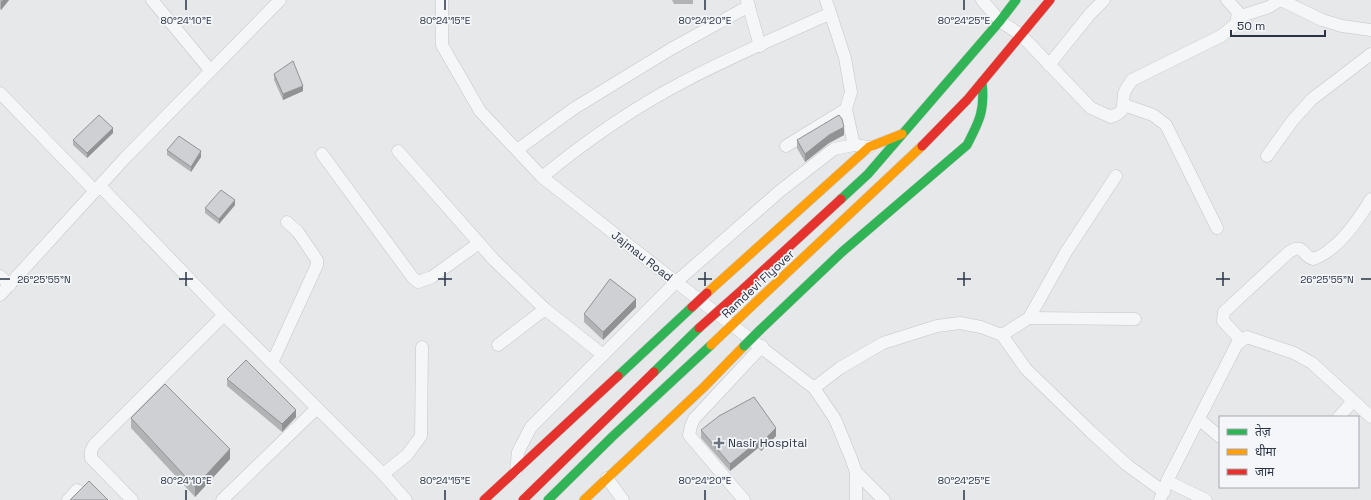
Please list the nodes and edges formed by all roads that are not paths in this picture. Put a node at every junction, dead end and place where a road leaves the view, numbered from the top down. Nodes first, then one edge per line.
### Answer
1 (152, 0) edge
2 (280, 0) edge
3 (442, 0) edge
4 (826, 0) edge
5 (982, 0) edge
6 (1016, 0) edge
7 (1050, 0) edge
8 (1104, 0) edge
9 (1227, 0) edge
10 (1281, 0) edge
11 (748, 3) edge
12 (829, 14) junction
13 (1238, 17) junction
14 (1000, 21) junction
15 (1371, 30) edge
16 (1021, 35) junction
17 (760, 46) junction
18 (1371, 54) edge
19 (1049, 65) junction
20 (210, 70) junction
21 (982, 82) junction
22 (0, 93) edge
23 (1124, 105) junction
24 (846, 109) junction
25 (902, 134) junction
26 (854, 145) junction
27 (786, 146) dead end
28 (869, 147) junction
29 (517, 150) junction
30 (398, 151) dead end
31 (322, 154) dead end
32 (1267, 156) dead end
33 (1116, 176) dead end
34 (542, 177) junction
35 (97, 188) junction
36 (1371, 199) edge
37 (287, 222) dead end
38 (1217, 228) dead end
39 (479, 243) junction
40 (0, 276) edge
41 (676, 282) junction
42 (10, 284) junction
43 (0, 295) edge
44 (545, 309) junction
45 (224, 315) junction
46 (1029, 318) junction
47 (1135, 319) dead end
48 (1002, 335) junction
49 (1241, 340) junction
50 (498, 345) dead end
51 (762, 346) junction
52 (422, 347) dead end
53 (603, 355) junction
54 (272, 364) junction
55 (814, 388) junction
56 (1352, 402) junction
57 (317, 408) junction
58 (1340, 416) edge
59 (1371, 417) edge
60 (1199, 419) junction
61 (1219, 436) edge
62 (516, 471) junction
63 (856, 472) junction
64 (383, 474) junction
65 (607, 478) junction
66 (77, 490) dead end
67 (1164, 491) edge
68 (68, 500) edge
69 (132, 500) edge
70 (222, 500) edge
71 (406, 500) edge
72 (484, 500) edge
73 (522, 500) edge
74 (548, 500) edge
75 (584, 500) edge
76 (623, 500) edge
77 (744, 500) edge
78 (856, 500) edge
79 (884, 500) edge
80 (1206, 500) edge

1 - 20 street
2 - 20 street
3 - 29 street, Jajmau Road
4 - 12 street
5 - 14 street
6 - 14 main road, Ramdevi Flyover
7 - 16 main road, Ramdevi Flyover
8 - 19 street
9 - 13 street
10 - 13 street
10 - 15 street
11 - 17 street
11 - 29 street
12 - 17 street
12 - 24 street
13 - 23 street
14 - 16 street
14 - 25 main road, Ramdevi Flyover
16 - 19 street
16 - 21 main road, Ramdevi Flyover
17 - 34 street
18 - 32 street
19 - 23 street
20 - 35 street
21 - 65 main road, bridge
21 - 74 main road, Ramdevi Flyover, bridge
22 - 35 street
23 - 38 street
24 - 26 street
24 - 27 street
25 - 28 main road
25 - 73 main road, Ramdevi Flyover, bridge
26 - 28 street
26 - 41 street
28 - 62 main road, bridge
29 - 34 street, Jajmau Road
30 - 39 street
31 - 39 street
33 - 46 street
34 - 41 street, Jajmau Road
35 - 42 street
35 - 45 street
36 - 49 street
37 - 54 street
39 - 44 street
40 - 42 street
41 - 51 street, Jajmau Road
41 - 53 street
42 - 43 street
44 - 50 street
44 - 53 street
45 - 54 street
45 - 69 street
46 - 47 street
46 - 48 street
48 - 55 street
48 - 67 street
49 - 56 street
49 - 60 street
51 - 55 street, Jajmau Road
51 - 77 street
52 - 64 street
53 - 62 street
54 - 57 street
55 - 63 street, Jajmau Road
56 - 58 street
56 - 59 street
57 - 64 street
57 - 70 street
60 - 61 street
60 - 67 street
62 - 72 main road
63 - 78 street, Jajmau Road
63 - 79 street
64 - 71 street
65 - 75 main road
65 - 76 street
66 - 68 street
67 - 80 street

